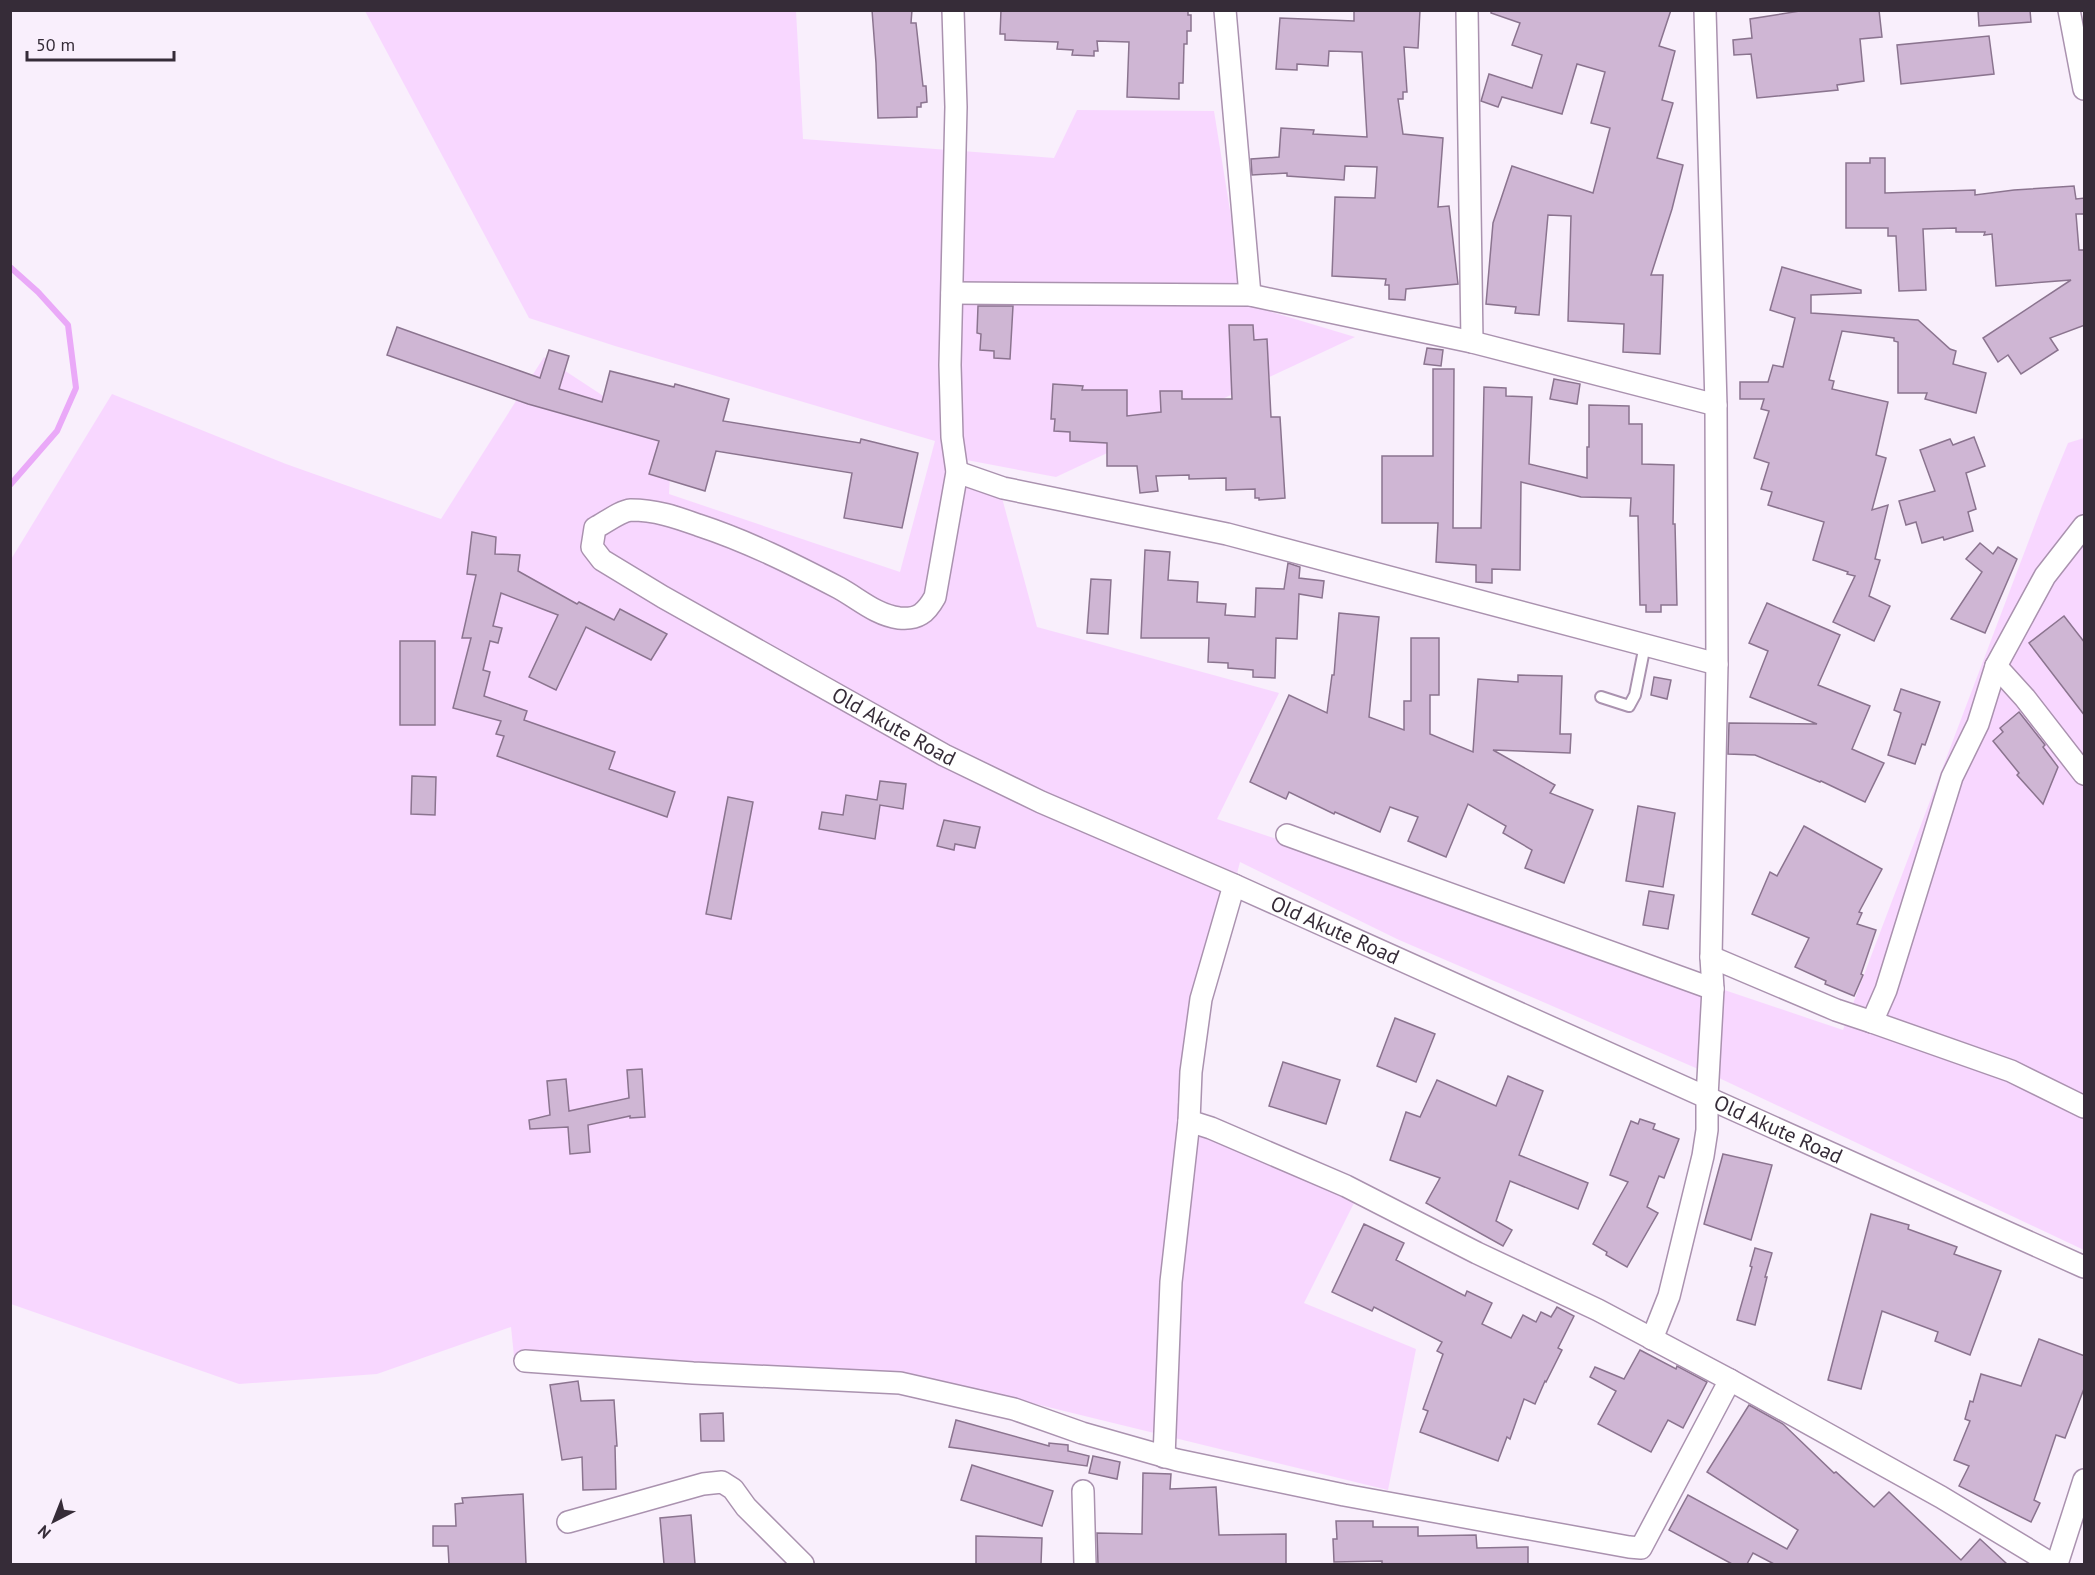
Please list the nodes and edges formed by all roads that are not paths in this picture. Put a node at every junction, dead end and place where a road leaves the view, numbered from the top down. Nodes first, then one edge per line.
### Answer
1 (953, 10) edge
2 (1226, 10) edge
3 (1467, 10) edge
4 (1705, 10) edge
5 (2069, 10) edge
6 (2085, 89) edge
7 (952, 293) junction
8 (1250, 295) junction
9 (1472, 342) junction
10 (1716, 405) junction
11 (957, 472) junction
12 (2085, 526) edge
13 (1645, 645) junction
14 (1717, 664) junction
15 (1996, 666) junction
16 (1601, 697) dead end
17 (2085, 774) edge
18 (1287, 835) dead end
19 (1234, 885) junction
20 (1711, 957) junction
21 (1713, 988) junction
22 (1872, 1022) junction
23 (1707, 1097) junction
24 (2085, 1107) edge
25 (1189, 1121) junction
26 (2085, 1267) edge
27 (1652, 1340) junction
28 (525, 1361) dead end
29 (1730, 1380) junction
30 (1164, 1456) junction
31 (2085, 1480) edge
32 (1083, 1491) dead end
33 (568, 1522) dead end
34 (803, 1564) edge
35 (1084, 1564) edge
36 (2052, 1564) edge
37 (2057, 1564) edge

1 - 7 street
2 - 8 street
3 - 9 street
4 - 10 street
5 - 6 street
7 - 8 street
7 - 11 street
8 - 9 street
9 - 10 street
10 - 14 street
11 - 13 street
11 - 19 street, Old Akute Road
12 - 15 street
13 - 14 street
13 - 16 lane
14 - 20 street
15 - 17 street
15 - 22 street
18 - 21 street
19 - 23 street, Old Akute Road
19 - 25 street
20 - 21 street
20 - 22 street
21 - 23 street
22 - 24 street
23 - 26 street, Old Akute Road
23 - 27 street
25 - 27 street
25 - 30 street
27 - 29 street
28 - 30 street
29 - 30 street
29 - 36 street
31 - 37 street
32 - 35 street
33 - 34 street

